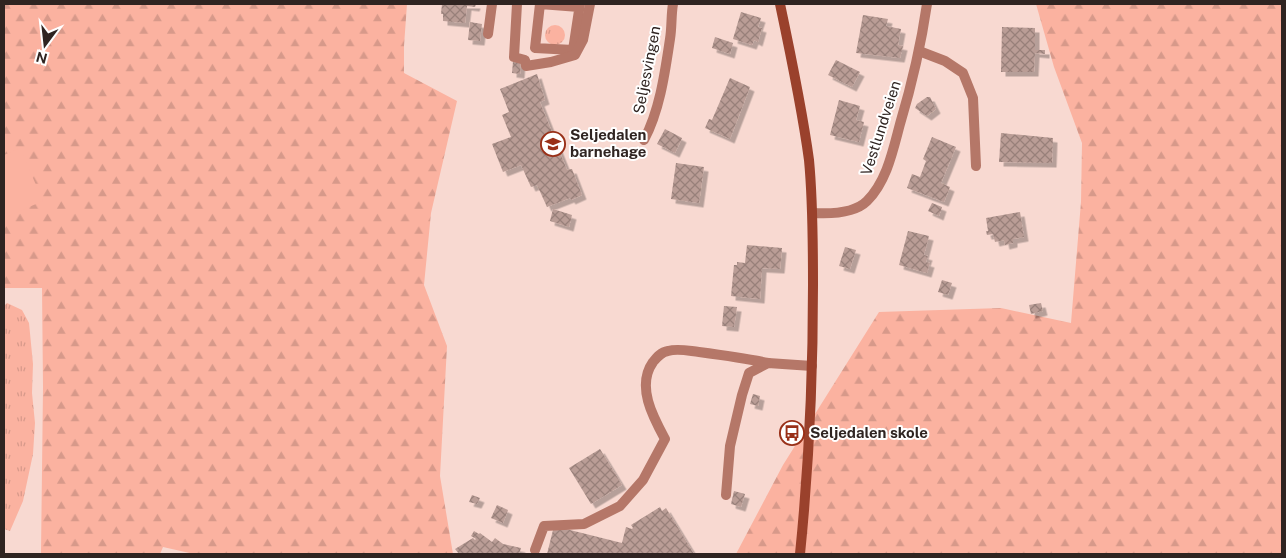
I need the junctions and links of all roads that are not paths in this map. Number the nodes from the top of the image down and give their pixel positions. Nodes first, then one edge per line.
1 (492, 4) edge
2 (518, 4) edge
3 (590, 4) edge
4 (673, 4) edge
5 (780, 4) edge
6 (927, 4) edge
7 (580, 5) edge
8 (488, 34) dead end
9 (919, 51) junction
10 (644, 140) dead end
11 (976, 166) dead end
12 (813, 213) junction
13 (768, 363) junction
14 (812, 366) junction
15 (726, 495) dead end
16 (535, 550) dead end
17 (800, 554) edge

1 - 8 street
2 - 3 street
4 - 10 street, Seljesvingen
5 - 12 main road
6 - 9 street, Vestlundveien
7 - 7 street
9 - 11 street
9 - 12 street, Vestlundveien
12 - 14 main road
13 - 14 street
13 - 15 street
13 - 16 street
14 - 17 main road

